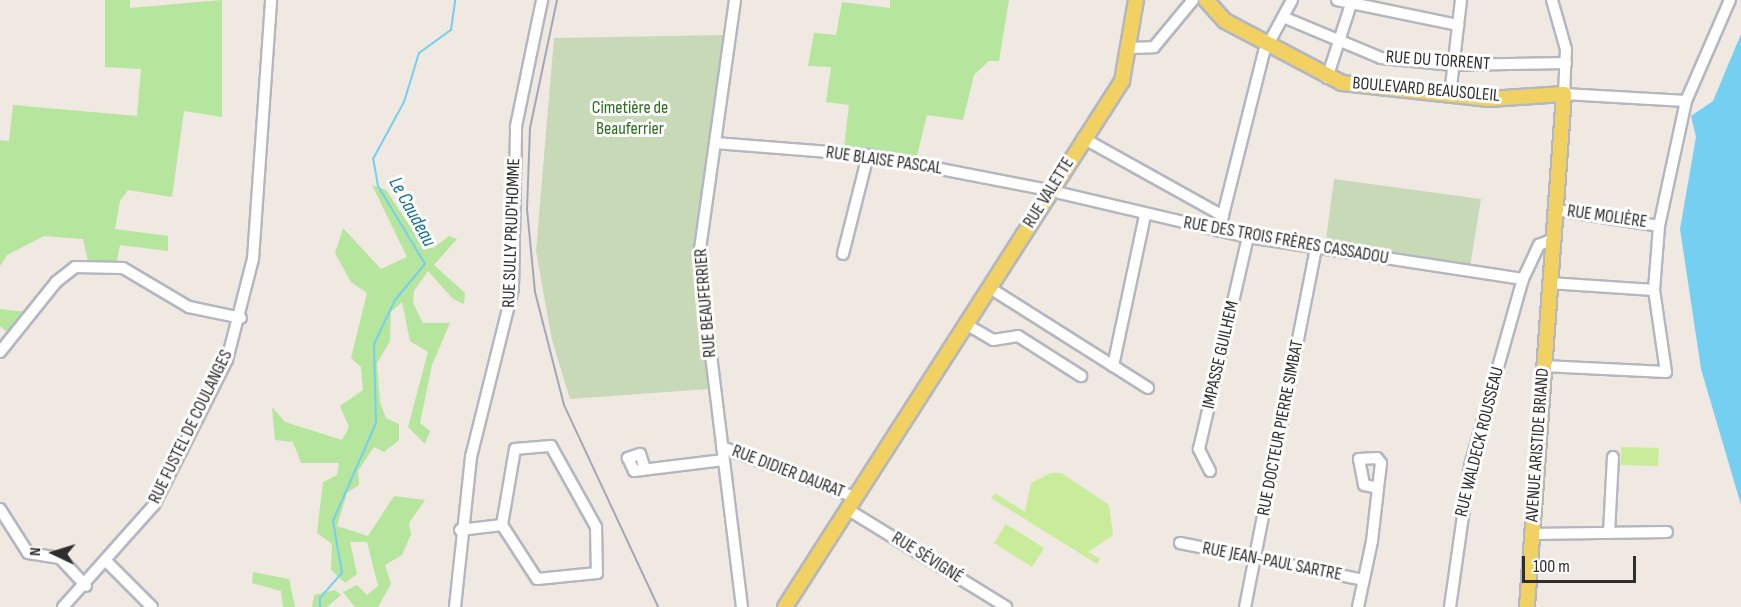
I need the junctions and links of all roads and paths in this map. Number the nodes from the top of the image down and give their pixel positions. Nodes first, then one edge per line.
1 (271, 0) edge
2 (542, 0) edge
3 (735, 0) edge
4 (1136, 0) edge
5 (1193, 0) edge
6 (1206, 0) edge
7 (1292, 0) edge
8 (1337, 0) edge
9 (1461, 0) edge
10 (1552, 0) edge
11 (1730, 0) edge
12 (1351, 4) junction
13 (1283, 17) junction
14 (1458, 25) junction
15 (1339, 40) junction
16 (1268, 44) junction
17 (1130, 48) junction
18 (1566, 63) junction
19 (1453, 65) junction
20 (1327, 78) junction
21 (1564, 94) junction
22 (1450, 95) junction
23 (1686, 101) junction
24 (1083, 138) junction
25 (715, 143) junction
26 (868, 155) junction
27 (1051, 191) junction
28 (1556, 210) junction
29 (1145, 216) junction
30 (1223, 216) junction
31 (1659, 226) junction
32 (1219, 231) junction
33 (1248, 237) junction
34 (1551, 240) junction
35 (1316, 248) junction
36 (843, 254) dead end
37 (1523, 279) junction
38 (1549, 283) junction
39 (990, 288) junction
40 (1654, 290) junction
41 (978, 306) junction
42 (241, 318) junction
43 (969, 326) junction
44 (0, 352) edge
45 (1113, 366) junction
46 (1543, 366) junction
47 (1081, 376) dead end
48 (1148, 388) dead end
49 (921, 397) junction
50 (722, 447) junction
51 (1613, 457) dead end
52 (723, 460) junction
53 (645, 469) dead end
54 (1210, 471) dead end
55 (1378, 488) dead end
56 (851, 503) junction
57 (0, 509) edge
58 (502, 525) junction
59 (460, 530) junction
60 (1667, 532) dead end
61 (1609, 533) junction
62 (1532, 534) junction
63 (1180, 543) dead end
64 (1255, 559) junction
65 (108, 563) junction
66 (1364, 580) junction
67 (86, 586) junction
68 (63, 607) edge
69 (152, 607) edge
70 (455, 607) edge
71 (742, 607) edge
72 (785, 607) edge
73 (1006, 607) edge
74 (1245, 607) edge
75 (1358, 607) edge
76 (1450, 607) edge
77 (1527, 607) edge

1 - 42 street, RUE FUSTEL DE COULANGES
2 - 59 street, RUE SULLY PRUD'HOMME
3 - 25 street, RUE BEAUFERRIER
4 - 17 main road
5 - 17 street
6 - 16 main road, BOULEVARD BEAUSOLEIL
7 - 13 street
8 - 12 street
9 - 14 street
10 - 18 street
11 - 23 street
12 - 14 street
12 - 15 street
13 - 15 street, RUE DU TORRENT
13 - 16 street
14 - 19 street
15 - 19 street, RUE DU TORRENT
15 - 20 street
16 - 20 main road, BOULEVARD BEAUSOLEIL
16 - 30 street
17 - 24 main road, RUE VALETTE
18 - 19 street, RUE DU TORRENT
18 - 21 street
19 - 22 street
20 - 22 main road, BOULEVARD BEAUSOLEIL
21 - 22 main road, BOULEVARD BEAUSOLEIL
21 - 23 street
21 - 28 main road, AVENUE ARISTIDE BRIAND
23 - 31 street
24 - 27 main road, RUE VALETTE
24 - 30 street
25 - 26 street, RUE BLAISE PASCAL
25 - 50 street, RUE BEAUFERRIER
26 - 27 street, RUE BLAISE PASCAL
26 - 36 street
27 - 29 street, RUE DES TROIS FRÈRES CASSADOU
27 - 39 main road, RUE VALETTE
28 - 31 street, RUE MOLIÈRE
28 - 34 main road, AVENUE ARISTIDE BRIAND
29 - 32 street, RUE DES TROIS FRÈRES CASSADOU
29 - 45 street
30 - 32 street
31 - 40 street
32 - 33 street, RUE DES TROIS FRÈRES CASSADOU
33 - 35 street, RUE DES TROIS FRÈRES CASSADOU
33 - 54 street, IMPASSE GUILHEM
34 - 37 street, RUE WALDECK ROUSSEAU
34 - 38 main road, AVENUE ARISTIDE BRIAND
35 - 37 street, RUE DES TROIS FRÈRES CASSADOU
35 - 64 street, RUE DOCTEUR PIERRE SIMBAT
37 - 76 street, RUE WALDECK ROUSSEAU
38 - 40 street
38 - 46 main road, AVENUE ARISTIDE BRIAND
39 - 41 main road, RUE VALETTE
39 - 45 street
40 - 46 street
41 - 43 main road, RUE VALETTE
41 - 49 main road, RUE VALETTE
42 - 44 street
42 - 65 street, RUE FUSTEL DE COULANGES
43 - 47 street
43 - 49 main road, RUE VALETTE
45 - 48 street
46 - 62 main road, AVENUE ARISTIDE BRIAND
49 - 56 main road, RUE VALETTE
50 - 52 street, RUE BEAUFERRIER
50 - 56 street, RUE DIDIER DAURAT
51 - 61 street
52 - 53 street
52 - 71 street, RUE BEAUFERRIER
55 - 66 street
56 - 72 main road, RUE VALETTE
56 - 73 street, RUE SÉVIGNÉ
57 - 67 street
58 - 58 street
58 - 59 street
59 - 70 street, RUE SULLY PRUD'HOMME
60 - 61 street
61 - 62 street
62 - 77 main road, AVENUE ARISTIDE BRIAND
63 - 64 street, RUE JEAN-PAUL SARTRE
64 - 66 street, RUE JEAN-PAUL SARTRE
64 - 74 street, RUE DOCTEUR PIERRE SIMBAT
65 - 67 street, RUE FUSTEL DE COULANGES
65 - 69 street
66 - 75 street
67 - 68 street, RUE FUSTEL DE COULANGES

